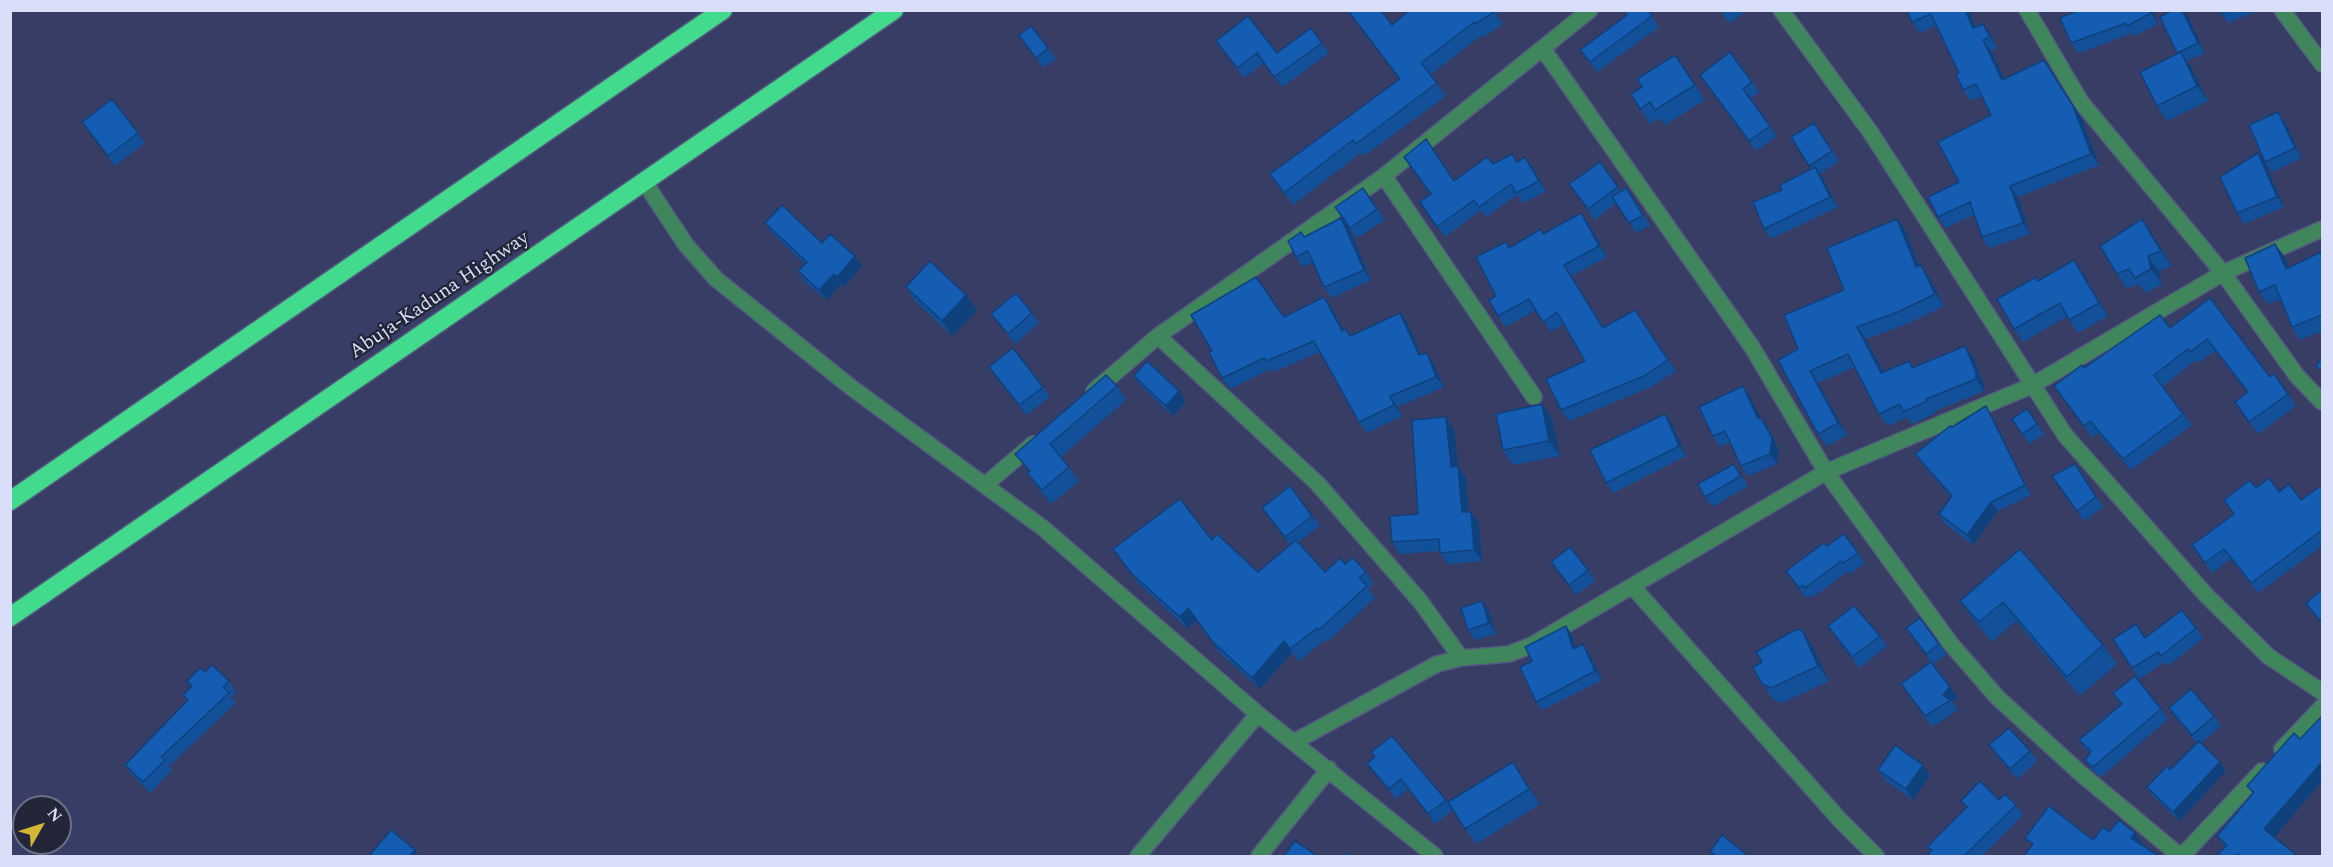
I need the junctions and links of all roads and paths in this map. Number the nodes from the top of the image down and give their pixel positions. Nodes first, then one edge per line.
1 (723, 10) edge
2 (894, 10) edge
3 (1590, 10) edge
4 (1781, 10) edge
5 (2027, 10) edge
6 (2282, 10) edge
7 (1543, 50) junction
8 (2322, 64) edge
9 (1384, 176) junction
10 (645, 183) junction
11 (2322, 229) edge
12 (2223, 273) junction
13 (1158, 336) junction
14 (2031, 386) junction
15 (1534, 397) dead end
16 (1085, 399) edge
17 (2322, 402) edge
18 (1049, 430) edge
19 (1826, 472) junction
20 (985, 485) junction
21 (10, 501) edge
22 (1632, 586) junction
23 (10, 617) edge
24 (1461, 658) junction
25 (2321, 689) edge
26 (2322, 707) edge
27 (1258, 714) junction
28 (1294, 742) junction
29 (1329, 769) junction
30 (1138, 856) edge
31 (1259, 856) edge
32 (1436, 856) edge
33 (1876, 856) edge
34 (2181, 856) edge

1 - 21 highway
2 - 10 highway, Abuja-Kaduna Highway
3 - 7 street
4 - 14 street
5 - 12 street
6 - 8 street
7 - 9 street
7 - 19 street
9 - 13 street
9 - 15 street
10 - 20 street
10 - 23 highway, Abuja-Kaduna Highway
11 - 12 street
12 - 14 street
12 - 17 street
13 - 16 street
13 - 24 street
14 - 19 street
14 - 25 street
18 - 20 street
19 - 22 street
19 - 34 street
20 - 27 street
22 - 24 street
22 - 33 street
24 - 28 street
26 - 34 street
27 - 28 street
27 - 30 street
28 - 29 street
29 - 31 street
29 - 32 street

